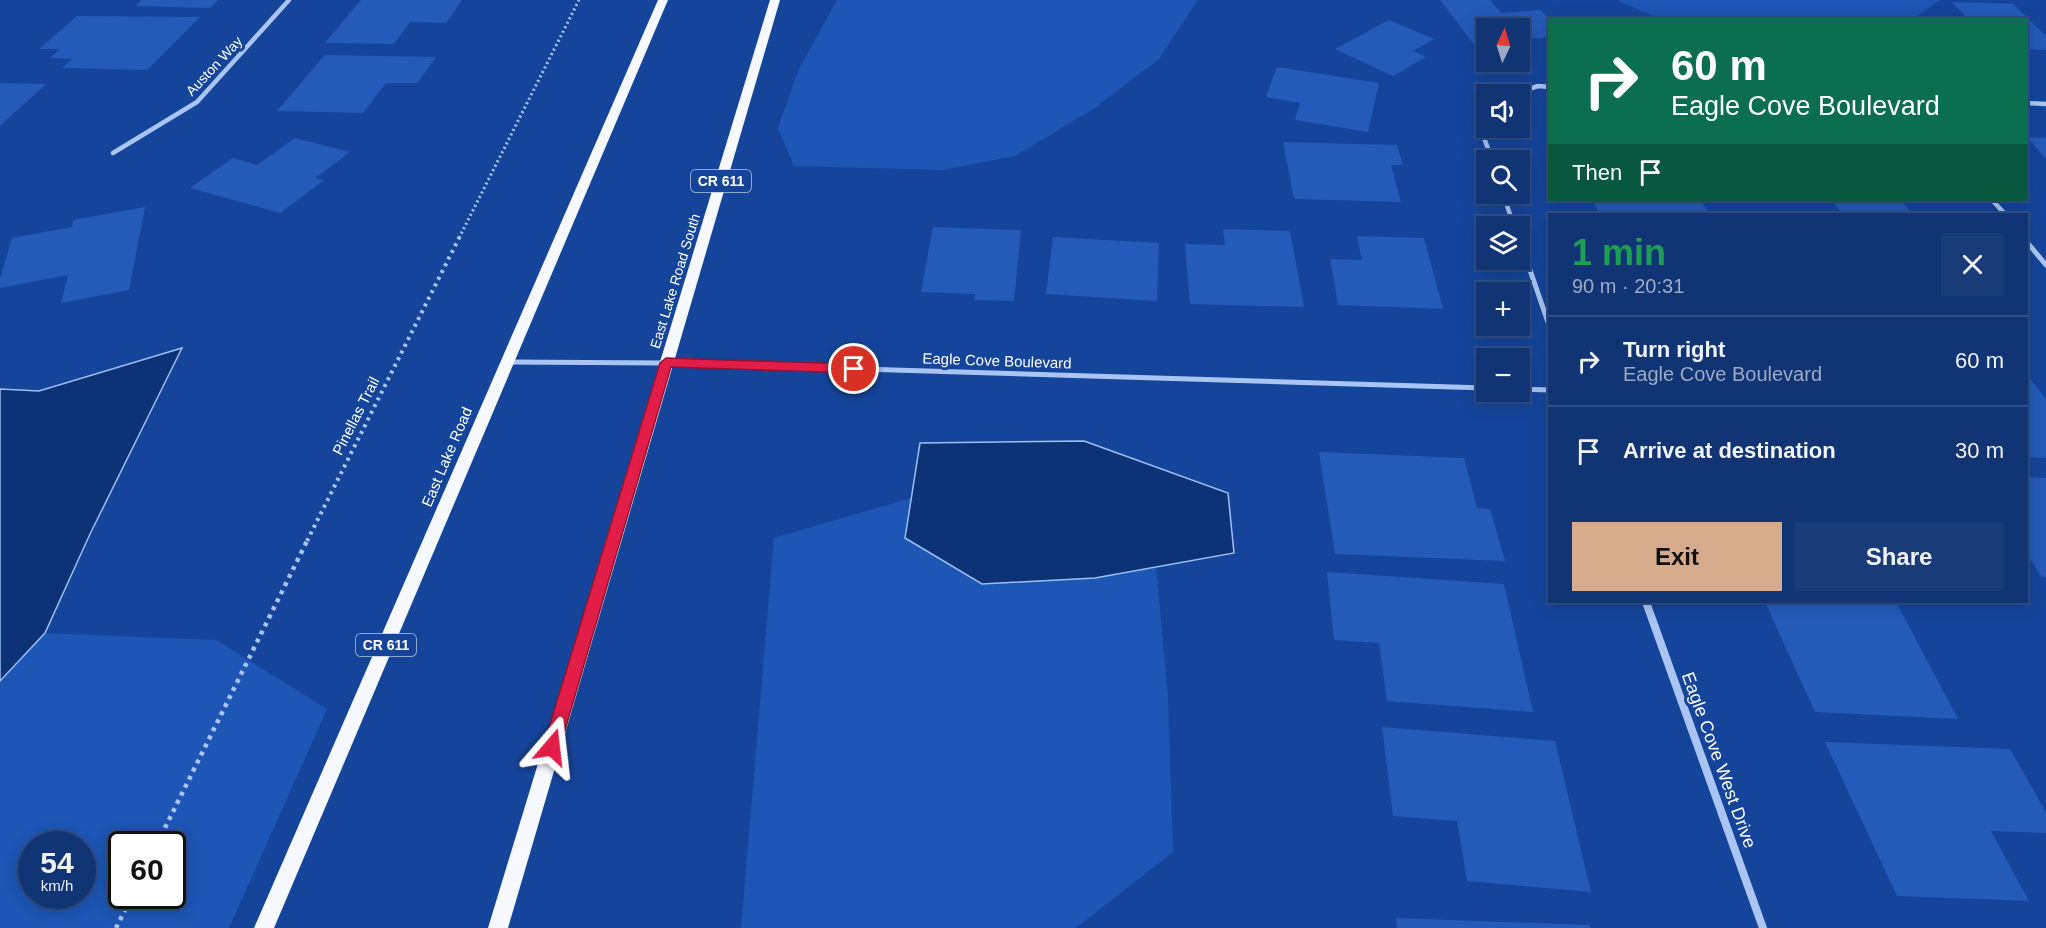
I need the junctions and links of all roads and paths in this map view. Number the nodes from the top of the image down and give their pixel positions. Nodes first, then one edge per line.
1 (289, 0) edge
2 (579, 0) edge
3 (663, 0) edge
4 (775, 0) edge
5 (1548, 87) edge
6 (1530, 89) edge
7 (2028, 104) edge
8 (2046, 104) edge
9 (112, 153) dead end
10 (1993, 201) edge
11 (2004, 213) edge
12 (2028, 243) edge
13 (2046, 265) edge
14 (1530, 270) edge
15 (1548, 322) edge
16 (507, 362) junction
17 (666, 363) junction
18 (1476, 388) edge
19 (1530, 389) edge
20 (1548, 390) edge
21 (1646, 603) edge
22 (163, 831) edge
23 (126, 909) edge
24 (116, 928) edge
25 (264, 928) edge
26 (498, 928) edge
27 (1763, 928) edge

1 - 9 street, Auston Way
2 - 22 path, Pinellas Trail
3 - 16 main road, East Lake Road / CR 611
4 - 17 main road, East Lake Road South / CR 611
5 - 6 street
7 - 8 street
10 - 11 street
12 - 13 street
14 - 15 street
16 - 17 street, Eagle Cove Boulevard
16 - 25 main road, East Lake Road / CR 611
17 - 18 street, Eagle Cove Boulevard
17 - 26 main road, CR 611
19 - 20 street
21 - 27 street, Eagle Cove West Drive
23 - 24 path

